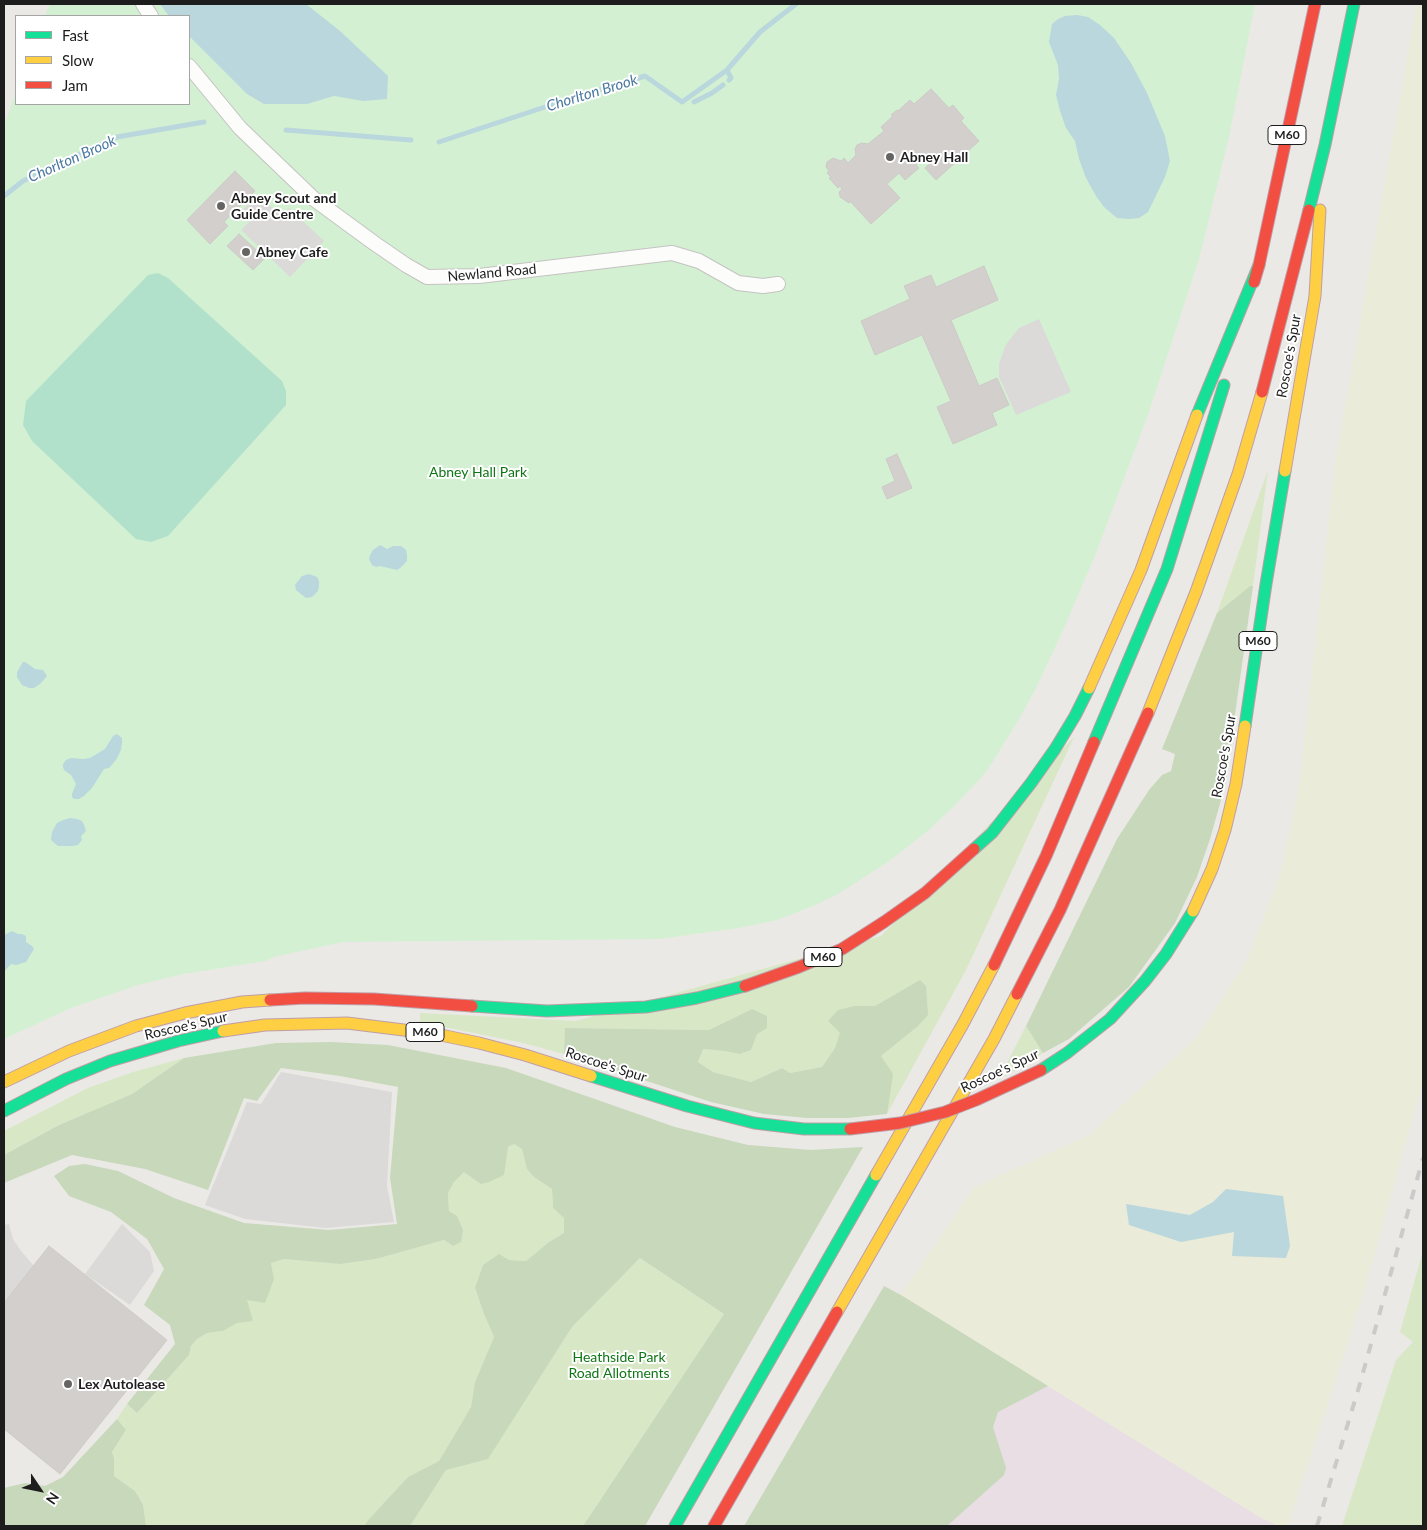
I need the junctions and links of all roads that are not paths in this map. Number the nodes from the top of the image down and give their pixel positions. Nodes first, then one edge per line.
1 (143, 4) edge
2 (1315, 4) edge
3 (1354, 4) edge
4 (150, 15) edge
5 (190, 67) edge
6 (1324, 145) junction
7 (1259, 265) junction
8 (778, 284) dead end
9 (4, 1082) edge
10 (4, 1111) edge
11 (675, 1526) edge
12 (714, 1526) edge

1 - 4 street
2 - 7 highway, M60
3 - 6 highway, M60
5 - 8 street, Newland Road
6 - 10 highway, Roscoe's Spur / M60, bridge
6 - 12 highway, M60
7 - 9 highway, Roscoe's Spur / M60
7 - 11 highway, M60

